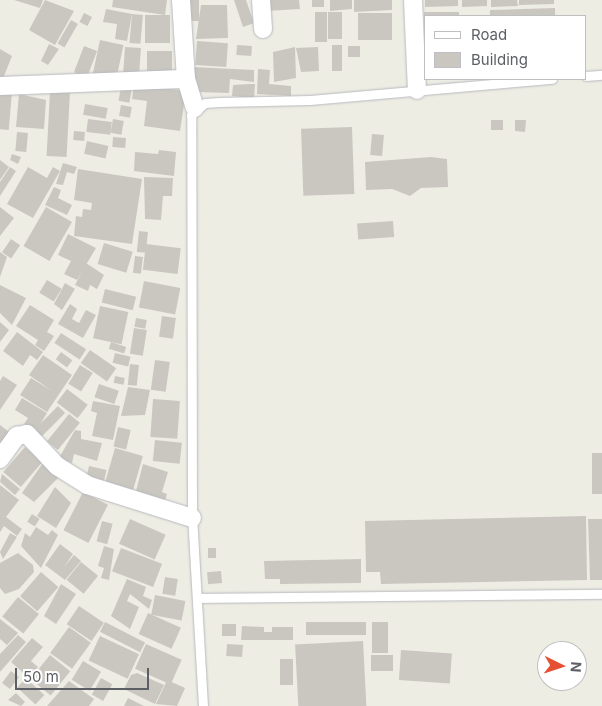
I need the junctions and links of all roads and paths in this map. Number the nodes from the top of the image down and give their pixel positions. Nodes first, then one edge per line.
1 (181, 0) edge
2 (262, 0) edge
3 (413, 0) edge
4 (263, 29) dead end
5 (602, 74) edge
6 (587, 76) edge
7 (186, 80) junction
8 (540, 80) edge
9 (0, 86) edge
10 (416, 90) junction
11 (195, 108) junction
12 (0, 459) edge
13 (192, 518) junction
14 (602, 594) edge
15 (197, 598) junction
16 (202, 706) edge

1 - 7 street
2 - 4 street
3 - 10 street
5 - 6 lane
7 - 9 street
7 - 11 street
8 - 10 lane
10 - 11 lane
11 - 13 lane
12 - 13 street
13 - 15 lane
14 - 15 lane
15 - 16 lane

